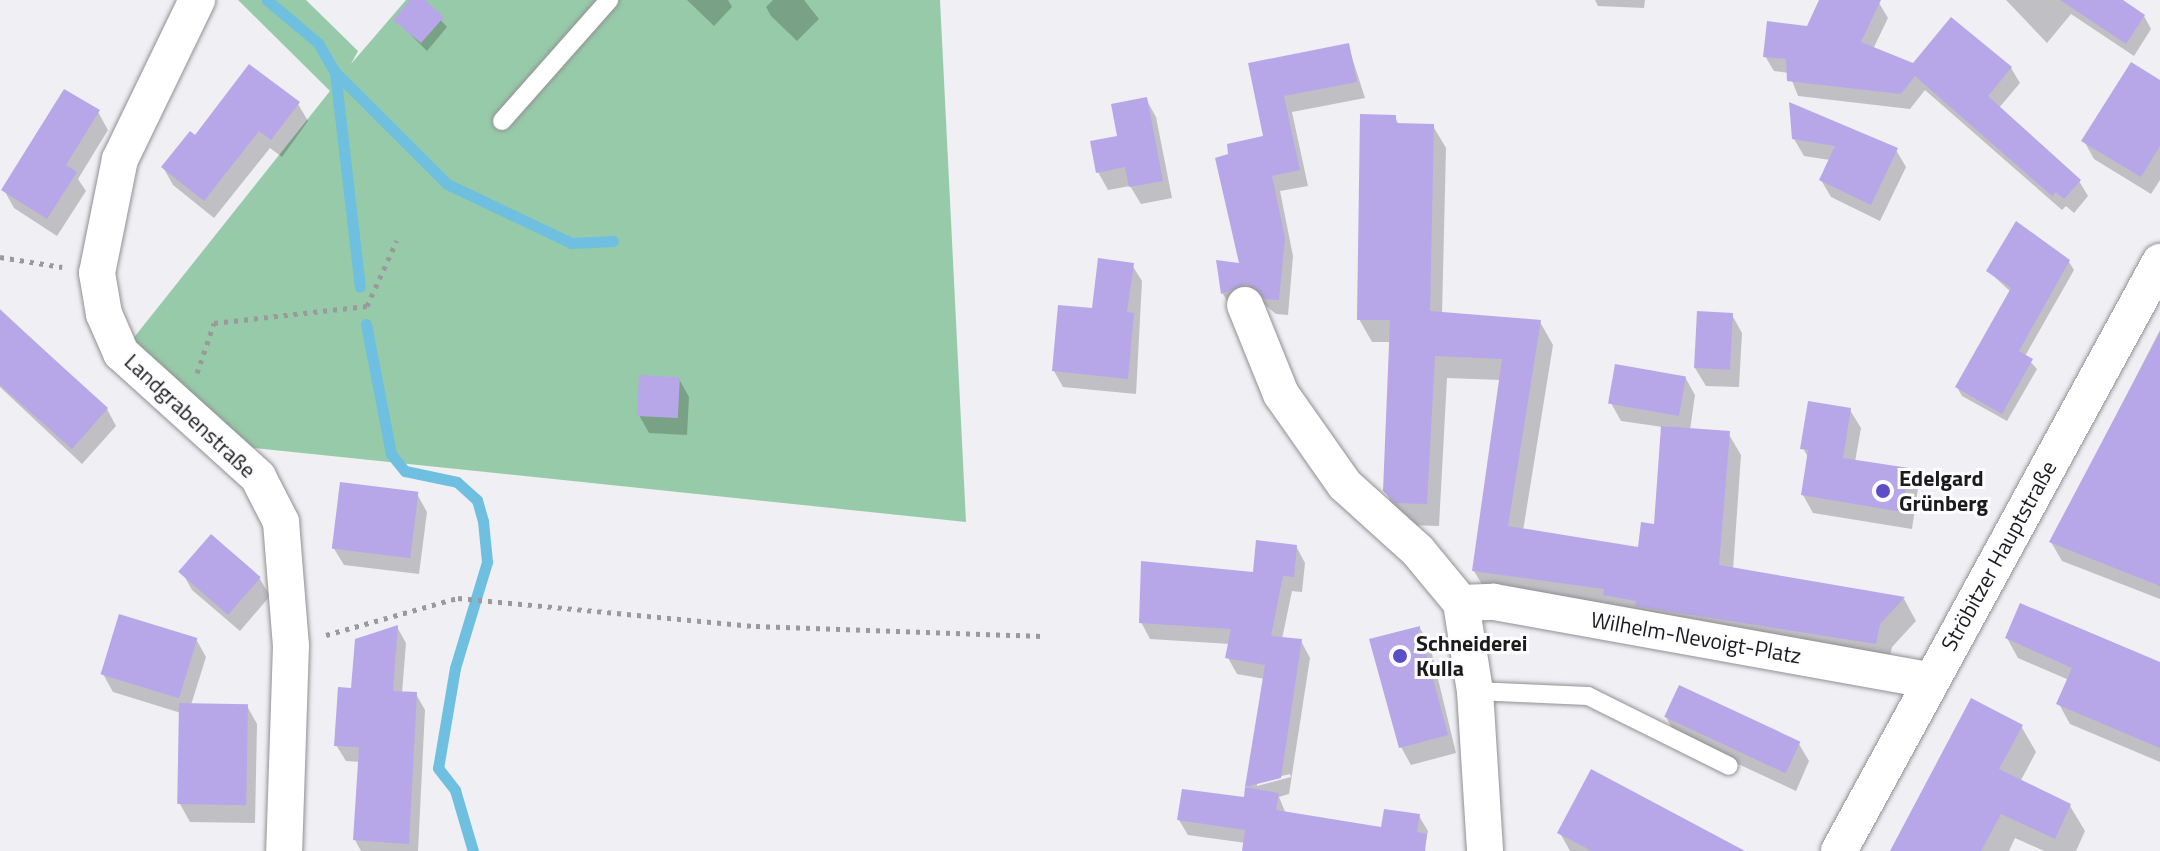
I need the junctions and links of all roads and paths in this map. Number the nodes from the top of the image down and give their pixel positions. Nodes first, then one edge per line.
1 (197, 0) edge
2 (609, 0) edge
3 (502, 121) dead end
4 (397, 240) dead end
5 (0, 257) edge
6 (2160, 262) edge
7 (97, 273) junction
8 (1245, 305) dead end
9 (185, 408) junction
10 (1461, 603) junction
11 (1042, 636) dead end
12 (291, 645) junction
13 (1931, 681) junction
14 (1475, 691) junction
15 (1729, 766) dead end
16 (284, 851) edge
17 (1485, 851) edge
18 (1839, 851) edge

1 - 7 street, Landgrabenstraße
2 - 3 lane
4 - 9 path
5 - 7 path
6 - 13 street, Ströbitzer Hauptstraße
7 - 9 street, Landgrabenstraße
8 - 10 street
9 - 12 street, Landgrabenstraße
10 - 13 street, Wilhelm-Nevoigt-Platz
10 - 14 street
11 - 12 path
12 - 16 street, Landgrabenstraße
13 - 18 street, Ströbitzer Hauptstraße
14 - 15 lane
14 - 17 street

